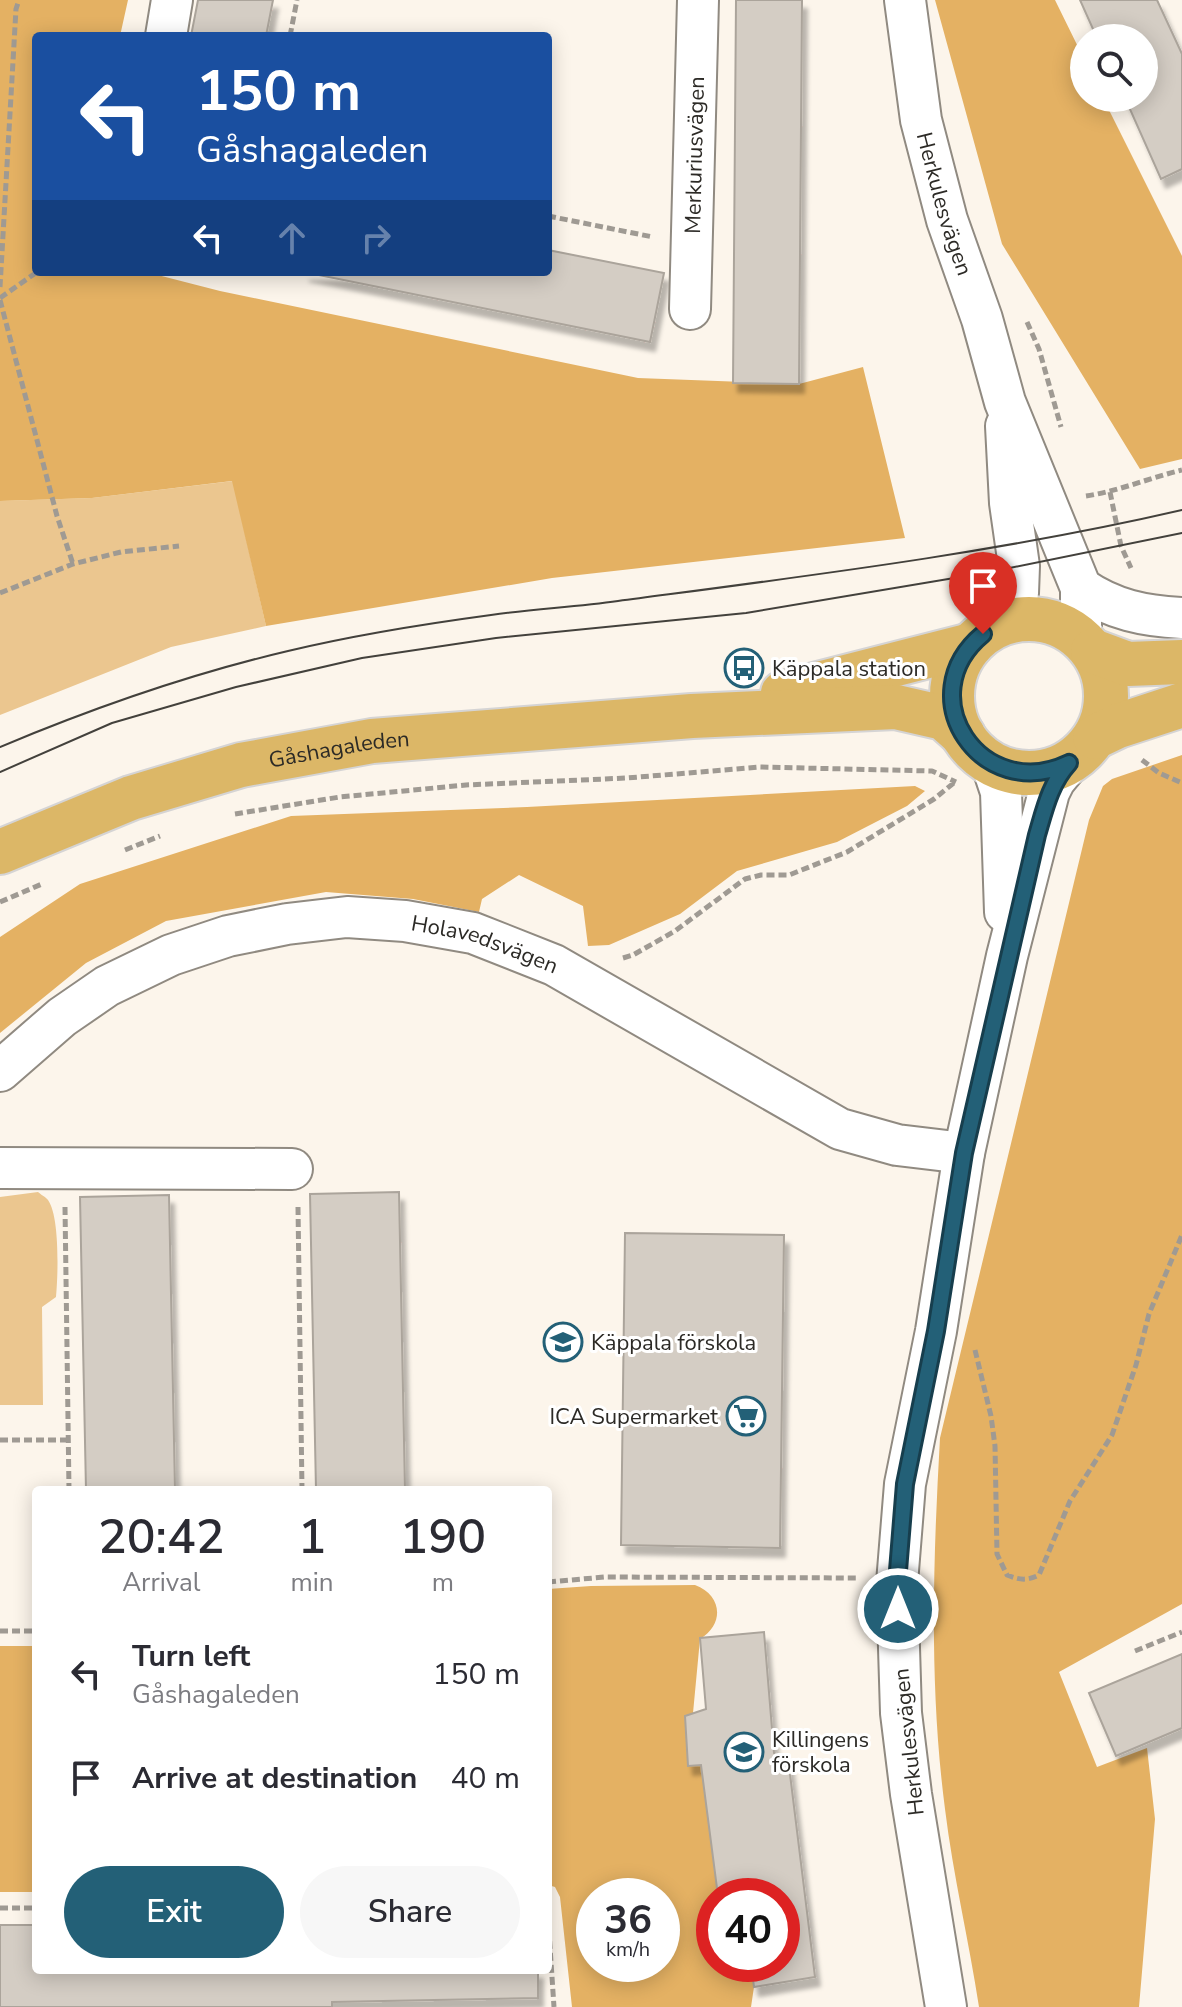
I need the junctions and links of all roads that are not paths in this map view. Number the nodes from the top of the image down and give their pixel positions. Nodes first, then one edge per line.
1 (172, 0) edge
2 (698, 0) edge
3 (905, 0) edge
4 (167, 32) edge
5 (690, 309) dead end
6 (1005, 402) junction
7 (1081, 588) junction
8 (1182, 618) edge
9 (978, 639) junction
10 (1087, 645) junction
11 (1182, 662) edge
12 (1182, 705) edge
13 (692, 716) junction
14 (1082, 750) junction
15 (968, 766) junction
16 (0, 852) edge
17 (1007, 956) junction
18 (0, 1071) edge
19 (964, 1153) junction
20 (0, 1168) edge
21 (292, 1169) road end
22 (946, 2007) edge

1 - 4 street
2 - 5 street, Merkuriusvägen
3 - 6 street, Herkulesvägen
6 - 7 street, Herkulesvägen
6 - 9 street, Herkulesvägen
7 - 8 street
7 - 10 street, Herkulesvägen
9 - 10 main road, Gåshagaleden
9 - 13 main road, Gåshagaleden
9 - 15 main road
10 - 11 main road, Gåshagaleden
10 - 14 main road
12 - 14 main road, Gåshagaleden
13 - 15 main road, Gåshagaleden
13 - 16 main road, Gåshagaleden
14 - 15 main road, Gåshagaleden
14 - 17 street, Herkulesvägen
15 - 17 street, Herkulesvägen
17 - 19 street, Herkulesvägen
18 - 19 street, Holavedsvägen
19 - 22 street, Herkulesvägen
20 - 21 street

